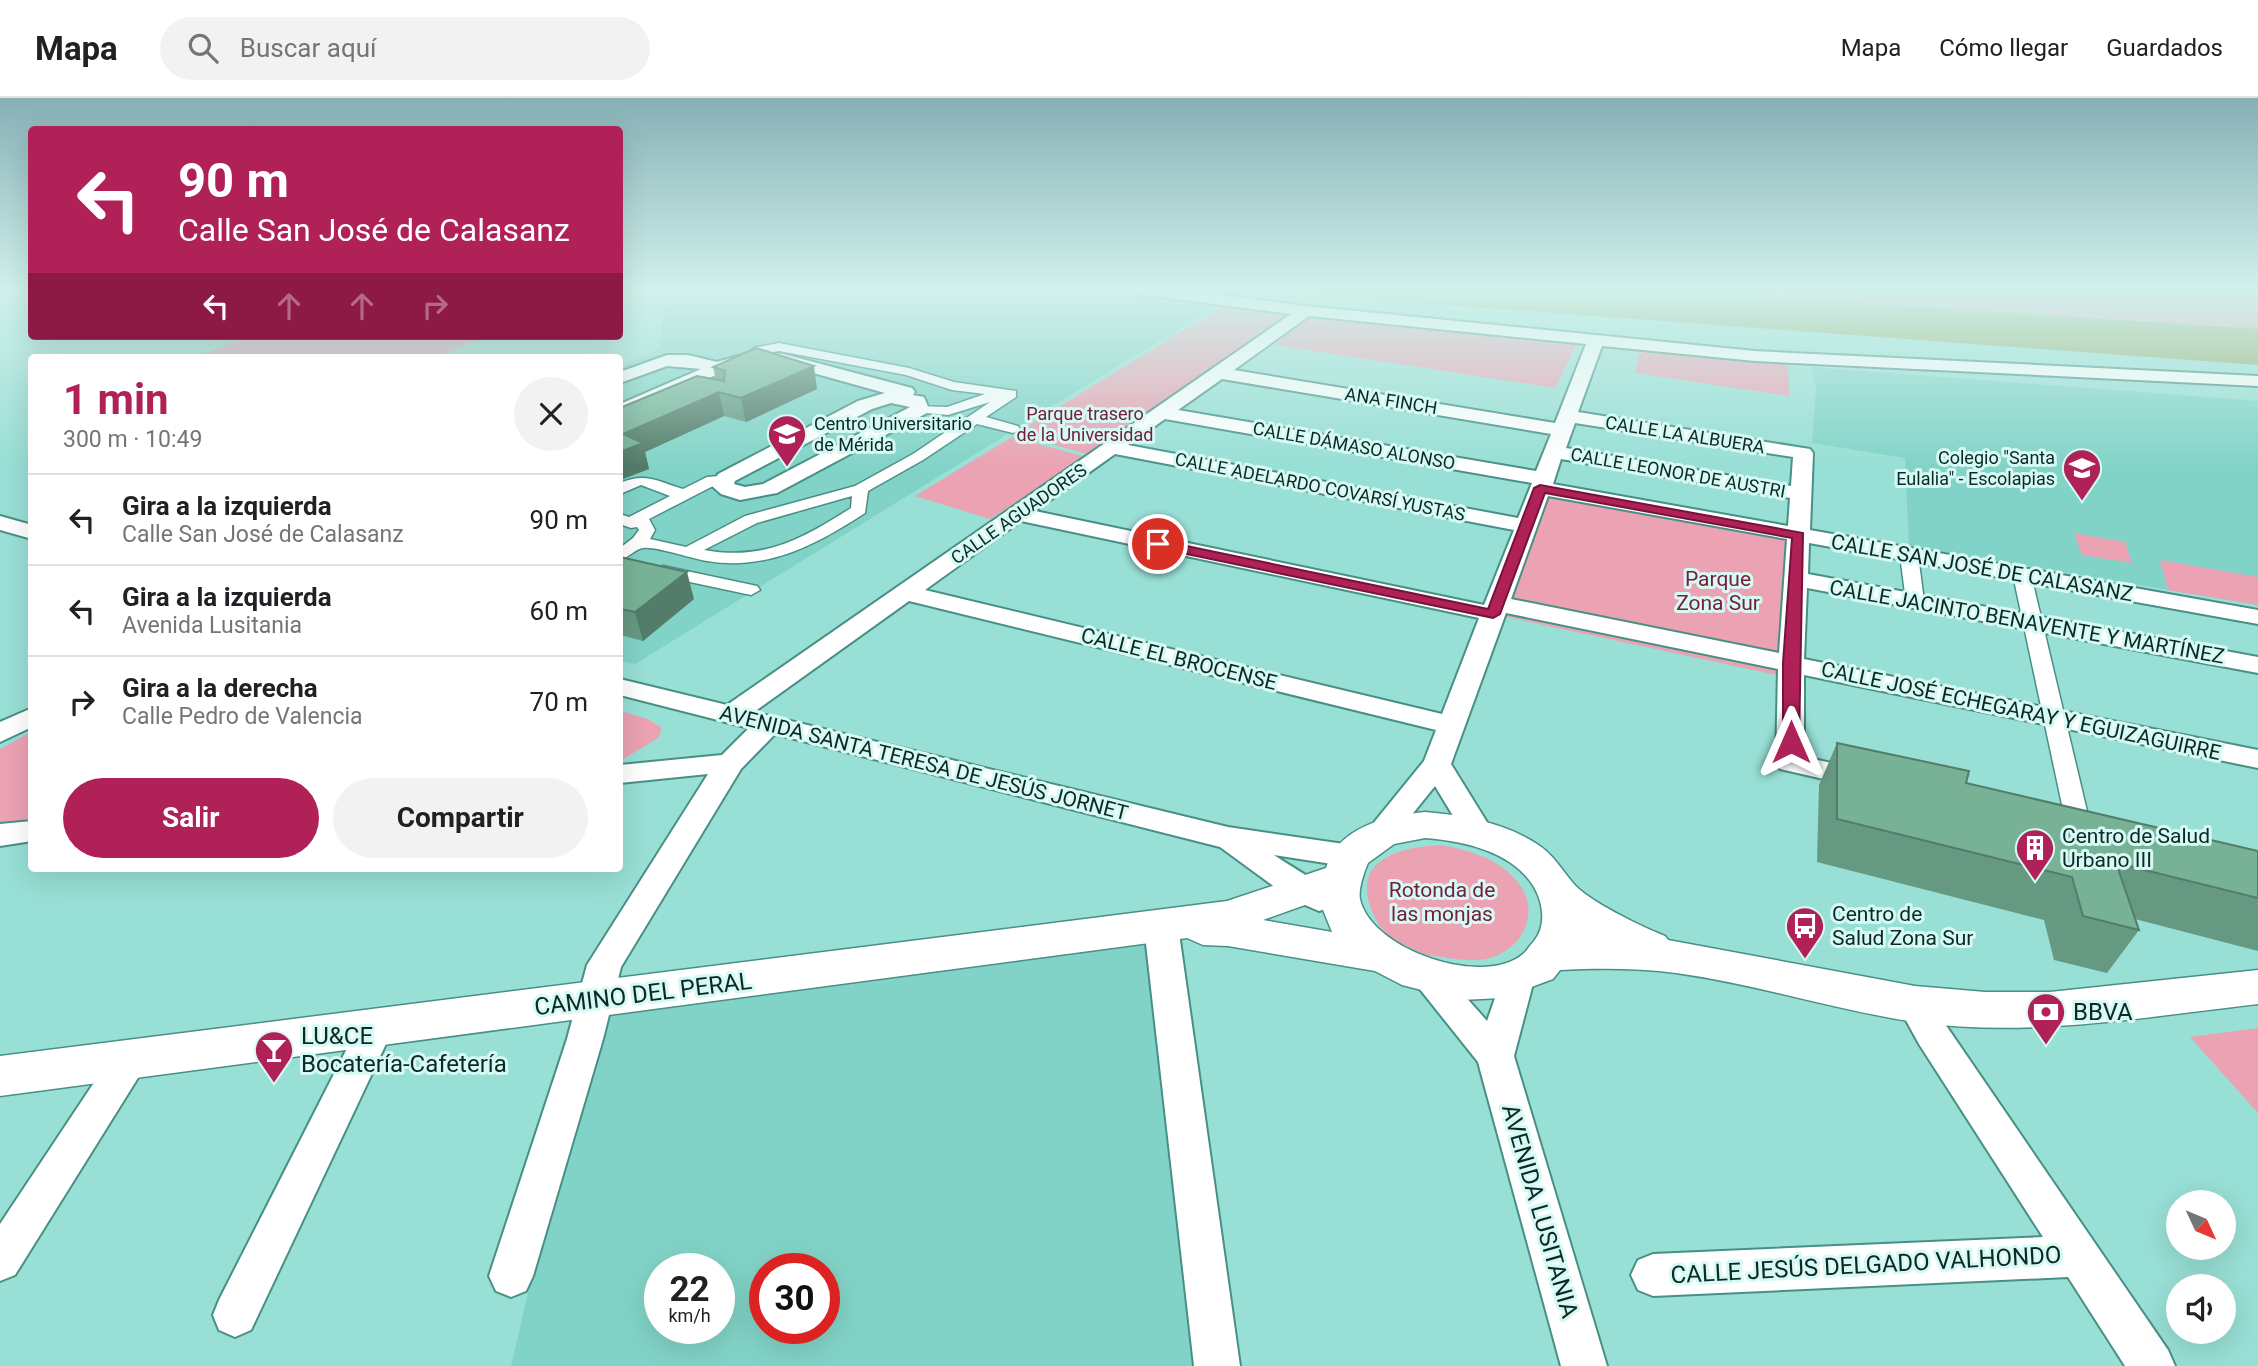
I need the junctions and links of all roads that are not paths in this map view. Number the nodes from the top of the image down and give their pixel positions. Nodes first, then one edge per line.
1 (777, 348) edge
2 (790, 348) edge
3 (1254, 348) edge
4 (1593, 348) edge
5 (1677, 348) edge
6 (769, 356) junction
7 (709, 365) junction
8 (1220, 373) junction
9 (623, 378) edge
10 (852, 380) junction
11 (2258, 381) edge
12 (1004, 393) junction
13 (871, 402) junction
14 (920, 407) junction
15 (623, 409) edge
16 (1164, 412) junction
17 (976, 419) junction
18 (623, 422) edge
19 (1565, 423) junction
20 (1013, 429) dead end
21 (1113, 448) junction
22 (1554, 452) junction
23 (725, 478) junction
24 (1542, 484) junction
25 (778, 485) junction
26 (623, 488) edge
27 (860, 489) junction
28 (1802, 494) junction
29 (684, 495) junction
30 (810, 501) junction
31 (1018, 514) junction
32 (640, 517) junction
33 (623, 520) edge
34 (0, 523) edge
35 (1526, 526) junction
36 (28, 531) edge
37 (1798, 536) junction
38 (639, 542) junction
39 (691, 551) junction
40 (1909, 555) junction
41 (629, 563) edge
42 (2022, 575) junction
43 (1795, 579) junction
44 (751, 590) dead end
45 (907, 593) junction
46 (1915, 601) junction
47 (1495, 609) junction
48 (2258, 617) edge
49 (2032, 623) junction
50 (1791, 663) junction
51 (2258, 665) edge
52 (623, 688) edge
53 (731, 715) junction
54 (2053, 717) junction
55 (28, 718) edge
56 (768, 725) junction
57 (1451, 725) junction
58 (0, 733) edge
59 (2258, 759) edge
60 (730, 763) junction
61 (1437, 764) junction
62 (623, 774) edge
63 (1897, 787) edge
64 (2078, 828) edge
65 (28, 832) edge
66 (1478, 832) junction
67 (0, 835) edge
68 (1228, 838) junction
69 (1352, 869) junction
70 (1302, 891) junction
71 (1559, 895) junction
72 (1161, 926) junction
73 (1382, 956) junction
74 (1676, 957) junction
75 (1535, 965) junction
76 (1428, 978) junction
77 (2258, 987) edge
78 (596, 1000) junction
79 (1915, 1004) junction
80 (375, 1029) junction
81 (1495, 1056) junction
82 (128, 1062) junction
83 (0, 1076) edge
84 (2078, 1256) junction
85 (0, 1261) edge
86 (1653, 1275) dead end
87 (511, 1276) dead end
88 (235, 1315) dead end
89 (1217, 1366) edge
90 (1584, 1366) edge
91 (2152, 1366) edge

1 - 6 street
2 - 12 street
3 - 8 street, CALLE AGUADORES
4 - 19 street
5 - 11 street
6 - 7 street
6 - 10 street
6 - 18 street
7 - 9 street
7 - 15 street
8 - 16 street, CALLE AGUADORES
8 - 19 street, ANA FINCH
10 - 13 street
10 - 14 street
12 - 14 street
12 - 17 street
13 - 14 street
13 - 23 street
14 - 25 street
16 - 21 street, CALLE AGUADORES
16 - 24 street, CALLE DÁMASO ALONSO
17 - 20 street
17 - 27 street
19 - 22 street
19 - 28 street, CALLE LA ALBUERA
21 - 31 street, CALLE AGUADORES
21 - 35 street, CALLE ADELARDO COVARSÍ YUSTAS
22 - 24 street
22 - 28 street, CALLE LEONOR DE AUSTRI
23 - 25 street
23 - 29 street
24 - 35 street
24 - 37 street, CALLE SAN JOSÉ DE CALASANZ
25 - 30 street
26 - 29 street
27 - 30 street
27 - 39 street
28 - 37 street
29 - 32 street
30 - 39 street
31 - 45 street, CALLE AGUADORES
31 - 47 street, CALLE JOSÉ ECHEGARAY Y EGUIZAGUIRRE
32 - 33 street
32 - 38 street
34 - 36 street
35 - 47 street
37 - 40 street, CALLE SAN JOSÉ DE CALASANZ
37 - 43 street
38 - 39 street
38 - 41 street
40 - 42 street, CALLE SAN JOSÉ DE CALASANZ
40 - 46 street
41 - 44 street
42 - 48 street, CALLE SAN JOSÉ DE CALASANZ
42 - 49 street
43 - 46 street, CALLE JACINTO BENAVENTE Y MARTÍNEZ
43 - 50 street
45 - 53 street, CALLE AGUADORES
45 - 57 street, CALLE EL BROCENSE
46 - 49 street, CALLE JACINTO BENAVENTE Y MARTÍNEZ
47 - 50 street, CALLE JOSÉ ECHEGARAY Y EGUIZAGUIRRE
47 - 57 street
49 - 51 street, CALLE JACINTO BENAVENTE Y MARTÍNEZ
49 - 54 street
50 - 54 street, CALLE JOSÉ ECHEGARAY Y EGUIZAGUIRRE
50 - 63 street
52 - 53 street, AVENIDA SANTA TERESA DE JESÚS JORNET
53 - 56 street, AVENIDA SANTA TERESA DE JESÚS JORNET
54 - 59 street, CALLE JOSÉ ECHEGARAY Y EGUIZAGUIRRE
54 - 64 street
55 - 58 street
56 - 60 street
56 - 68 street, AVENIDA SANTA TERESA DE JESÚS JORNET
57 - 61 street
60 - 62 street
60 - 78 street
61 - 66 street
61 - 69 street
65 - 67 street
66 - 69 street
66 - 71 street
68 - 69 street, AVENIDA SANTA TERESA DE JESÚS JORNET
68 - 70 street, AVENIDA SANTA TERESA DE JESÚS JORNET
69 - 70 street, CAMINO DEL PERAL
69 - 73 street
70 - 72 street, CAMINO DEL PERAL
71 - 74 street
71 - 75 street
72 - 73 street, CAMINO DEL PERAL
72 - 78 street, CAMINO DEL PERAL
72 - 89 street
73 - 76 street
74 - 75 street
74 - 79 street
75 - 76 street
75 - 81 street
76 - 81 street, AVENIDA LUSITANIA
77 - 79 street
78 - 80 street, CAMINO DEL PERAL
78 - 87 street
79 - 84 street
80 - 82 street, CAMINO DEL PERAL
80 - 88 street
81 - 90 street, AVENIDA LUSITANIA
82 - 83 street, CAMINO DEL PERAL
82 - 85 street
84 - 86 street, CALLE JESÚS DELGADO VALHONDO
84 - 91 street

